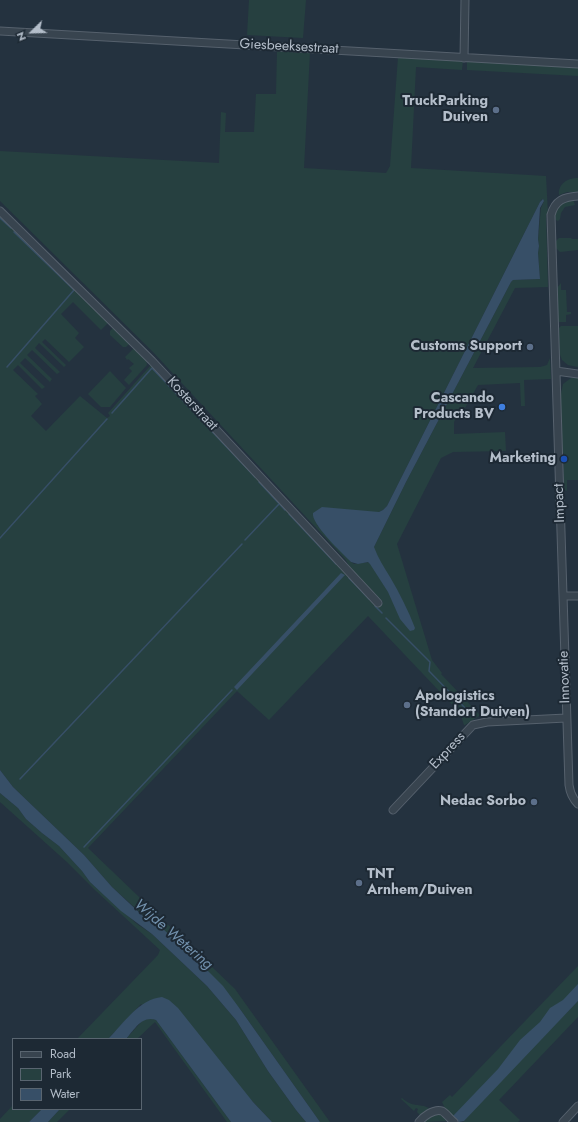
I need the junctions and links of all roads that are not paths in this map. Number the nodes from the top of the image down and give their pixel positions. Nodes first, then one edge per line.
1 (465, 0) edge
2 (0, 31) edge
3 (464, 58) junction
4 (578, 64) edge
5 (578, 196) edge
6 (0, 211) edge
7 (578, 369) edge
8 (556, 371) junction
9 (578, 374) edge
10 (563, 596) junction
11 (578, 596) edge
12 (378, 603) dead end
13 (566, 718) junction
14 (578, 804) edge
15 (393, 810) dead end
16 (578, 1106) edge
17 (419, 1122) edge
18 (454, 1122) edge
19 (563, 1122) edge

1 - 3 street
2 - 3 street, Giesbeeksestraat
3 - 4 street, Giesbeeksestraat
5 - 8 street
6 - 12 street, Kosterstraat
7 - 8 street
8 - 9 street
8 - 10 street, Impact
10 - 11 street
10 - 13 street, Innovatie
13 - 14 street, Innovatie
13 - 15 street, Express
16 - 19 street
17 - 18 street

